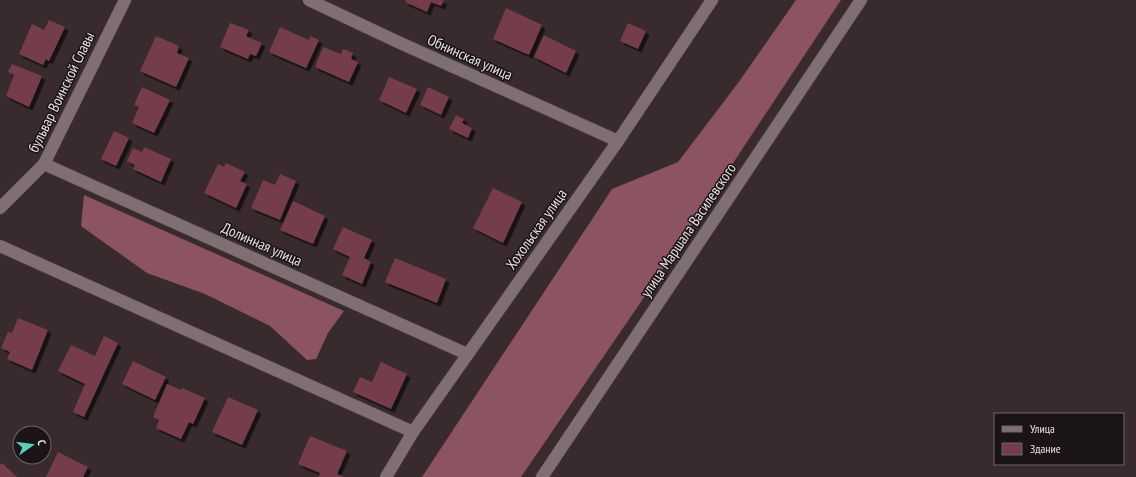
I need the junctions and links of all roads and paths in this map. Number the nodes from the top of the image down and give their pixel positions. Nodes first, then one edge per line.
1 (125, 0) edge
2 (309, 0) edge
3 (712, 0) edge
4 (861, 0) edge
5 (618, 141) junction
6 (44, 164) junction
7 (0, 208) edge
8 (0, 246) edge
9 (467, 354) junction
10 (413, 432) junction
11 (386, 477) edge
12 (542, 477) edge

1 - 6 street, бульвар Воинской Славы
2 - 5 street, Обнинская улица
3 - 5 street, Хохольская улица
4 - 12 street, улица Маршала Василевского
5 - 9 street, Хохольская улица
6 - 7 street, бульвар Воинской Славы
6 - 9 street, Долинная улица
8 - 10 street
9 - 10 street, Хохольская улица
10 - 11 street, Хохольская улица

